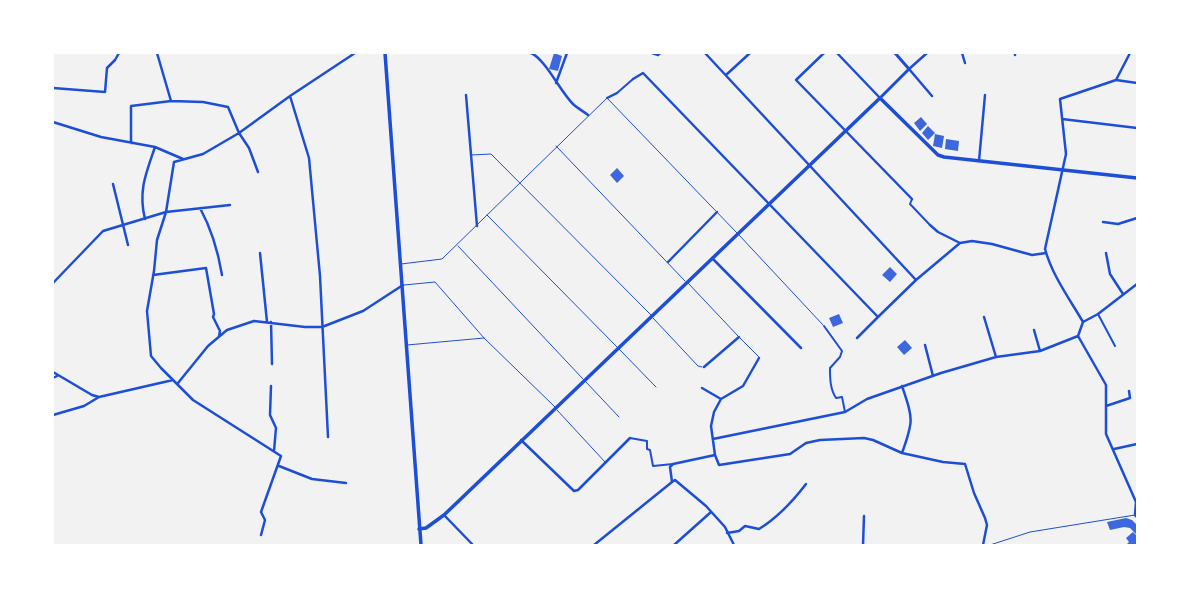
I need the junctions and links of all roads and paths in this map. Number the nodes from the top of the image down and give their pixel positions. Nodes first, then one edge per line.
1 (119, 53) edge
2 (158, 53) edge
3 (355, 53) edge
4 (385, 53) edge
5 (531, 53) edge
6 (567, 53) edge
7 (652, 53) edge
8 (660, 53) edge
9 (705, 53) edge
10 (750, 53) edge
11 (824, 53) edge
12 (837, 53) edge
13 (895, 53) edge
14 (927, 53) edge
15 (962, 53) edge
16 (1130, 53) edge
17 (539, 55) edge
18 (965, 63) dead end
19 (909, 69) junction
20 (726, 75) junction
21 (633, 79) joint
22 (1116, 80) junction
23 (556, 83) junction
24 (1137, 83) edge
25 (53, 88) edge
26 (616, 93) joint
27 (466, 95) dead end
28 (985, 95) dead end
29 (290, 96) junction
30 (932, 96) dead end
31 (607, 98) junction
32 (880, 98) junction
33 (171, 101) junction
34 (587, 117) junction
35 (1062, 119) junction
36 (53, 122) edge
37 (1137, 128) edge
38 (845, 130) junction
39 (239, 133) junction
40 (131, 143) junction
41 (556, 146) junction
42 (155, 148) junction
43 (471, 155) junction
44 (183, 160) junction
45 (979, 161) junction
46 (809, 165) junction
47 (1063, 170) junction
48 (258, 172) dead end
49 (1137, 178) edge
50 (520, 182) junction
51 (113, 184) dead end
52 (912, 199) joint
53 (768, 204) junction
54 (230, 205) dead end
55 (200, 208) junction
56 (166, 212) junction
57 (717, 212) junction
58 (487, 215) junction
59 (1137, 218) edge
60 (145, 219) junction
61 (1103, 222) dead end
62 (930, 225) joint
63 (122, 226) junction
64 (476, 226) junction
65 (738, 233) junction
66 (960, 243) junction
67 (128, 245) dead end
68 (457, 245) junction
69 (260, 252) dead end
70 (1106, 252) dead end
71 (1046, 253) junction
72 (712, 258) junction
73 (668, 262) junction
74 (401, 264) junction
75 (153, 275) junction
76 (222, 275) dead end
77 (916, 280) junction
78 (687, 282) junction
79 (53, 283) edge
80 (1137, 284) edge
81 (402, 285) junction
82 (1123, 294) junction
83 (1098, 314) junction
84 (651, 316) junction
85 (878, 317) junction
86 (984, 317) dead end
87 (267, 322) junction
88 (271, 322) junction
89 (1083, 322) junction
90 (824, 326) joint
91 (322, 327) junction
92 (1034, 330) dead end
93 (219, 336) junction
94 (1078, 336) junction
95 (739, 337) junction
96 (484, 338) junction
97 (857, 338) dead end
98 (407, 345) junction
99 (925, 345) dead end
100 (1115, 346) dead end
101 (618, 348) junction
102 (801, 348) dead end
103 (1040, 351) junction
104 (996, 357) junction
105 (759, 358) joint
106 (272, 364) dead end
107 (704, 367) joint
108 (53, 372) edge
109 (57, 376) junction
110 (933, 376) junction
111 (53, 378) edge
112 (174, 380) junction
113 (584, 380) junction
114 (178, 383) junction
115 (272, 386) dead end
116 (902, 386) junction
117 (656, 388) dead end
118 (702, 388) dead end
119 (1129, 391) dead end
120 (100, 397) junction
121 (721, 399) junction
122 (1106, 406) junction
123 (555, 407) junction
124 (845, 412) junction
125 (53, 415) edge
126 (619, 417) dead end
127 (328, 437) dead end
128 (630, 438) joint
129 (713, 439) junction
130 (521, 440) junction
131 (1137, 444) edge
132 (1114, 449) junction
133 (274, 451) junction
134 (902, 453) junction
135 (715, 455) junction
136 (606, 462) junction
137 (673, 464) junction
138 (279, 466) junction
139 (672, 482) junction
140 (346, 483) dead end
141 (806, 484) dead end
142 (711, 512) junction
143 (444, 514) junction
144 (864, 516) dead end
145 (1136, 516) edge
146 (419, 530) junction
147 (727, 533) junction
148 (261, 535) dead end
149 (421, 545) edge
150 (473, 545) edge
151 (594, 545) edge
152 (674, 545) edge
153 (734, 545) edge
154 (863, 545) edge
155 (983, 545) edge
156 (990, 545) edge

1 - 25 street
2 - 33 street
3 - 29 street
4 - 74 main road
5 - 17 street
6 - 23 street
7 - 8 street
9 - 20 street
10 - 20 street
11 - 38 street
12 - 32 street
13 - 19 street
14 - 19 street
15 - 18 street
16 - 22 street
17 - 23 street
19 - 30 street
19 - 32 street
20 - 46 street
21 - 26 street
21 - 53 street
22 - 24 street
22 - 35 street
23 - 34 street
26 - 31 street
27 - 43 street
28 - 45 street
29 - 39 street
29 - 91 street
31 - 34 lane
31 - 57 lane
32 - 38 main road
32 - 45 main road
33 - 39 street
33 - 40 street
34 - 41 lane
35 - 37 street
35 - 47 street
36 - 40 street
38 - 46 main road
38 - 52 street
39 - 44 street
39 - 48 street
40 - 42 street
41 - 50 lane
41 - 73 lane
42 - 44 street
42 - 60 street
43 - 50 lane
43 - 64 street
44 - 56 street
45 - 47 main road
46 - 53 main road
46 - 77 street
47 - 49 main road
47 - 71 street
50 - 58 lane
50 - 84 lane
51 - 63 street
52 - 62 street
53 - 65 main road
53 - 85 street
54 - 55 street
55 - 56 street
55 - 76 street
56 - 60 street
56 - 75 street
57 - 65 lane
57 - 73 street
58 - 64 lane
58 - 101 lane
59 - 61 street
60 - 63 street
62 - 66 street
63 - 67 street
63 - 79 street
64 - 68 lane
65 - 72 main road
65 - 90 lane
66 - 71 street
66 - 77 street
68 - 74 lane
68 - 113 lane
69 - 87 street
70 - 82 street
71 - 89 street
72 - 78 main road
72 - 102 street
73 - 78 lane
74 - 81 main road
75 - 93 street
75 - 112 street
77 - 85 street
78 - 84 main road
78 - 95 lane
80 - 82 street
81 - 91 street
81 - 96 lane
81 - 98 main road
82 - 83 street
83 - 89 street
83 - 100 street
84 - 101 main road
84 - 107 lane
85 - 97 street
86 - 104 street
87 - 88 street
87 - 93 street
88 - 91 street
88 - 106 street
89 - 94 street
90 - 124 street
91 - 127 street
92 - 103 street
93 - 114 street
94 - 103 street
94 - 122 street
95 - 105 lane
95 - 107 street
96 - 98 lane
96 - 123 lane
98 - 146 main road
99 - 110 street
101 - 113 main road
101 - 117 lane
103 - 104 street
104 - 110 street
105 - 121 street
108 - 109 street
109 - 111 street
109 - 120 street
110 - 116 street
112 - 114 street
112 - 120 street
113 - 123 main road
113 - 126 lane
114 - 133 street
115 - 133 street
116 - 124 street
116 - 134 street
118 - 121 street
119 - 122 street
120 - 125 street
121 - 129 street
122 - 132 street
123 - 130 main road
123 - 136 lane
124 - 129 street
128 - 136 street
128 - 137 street
129 - 135 street
130 - 136 street
130 - 143 main road
131 - 132 street
132 - 145 street
133 - 138 street
134 - 135 street
134 - 155 street
135 - 137 street
137 - 139 street
138 - 140 street
138 - 148 street
139 - 142 street
139 - 151 street
141 - 147 street
142 - 147 street
142 - 152 street
143 - 146 main road
143 - 150 street
144 - 154 street
145 - 156 lane
146 - 149 main road
147 - 153 street

